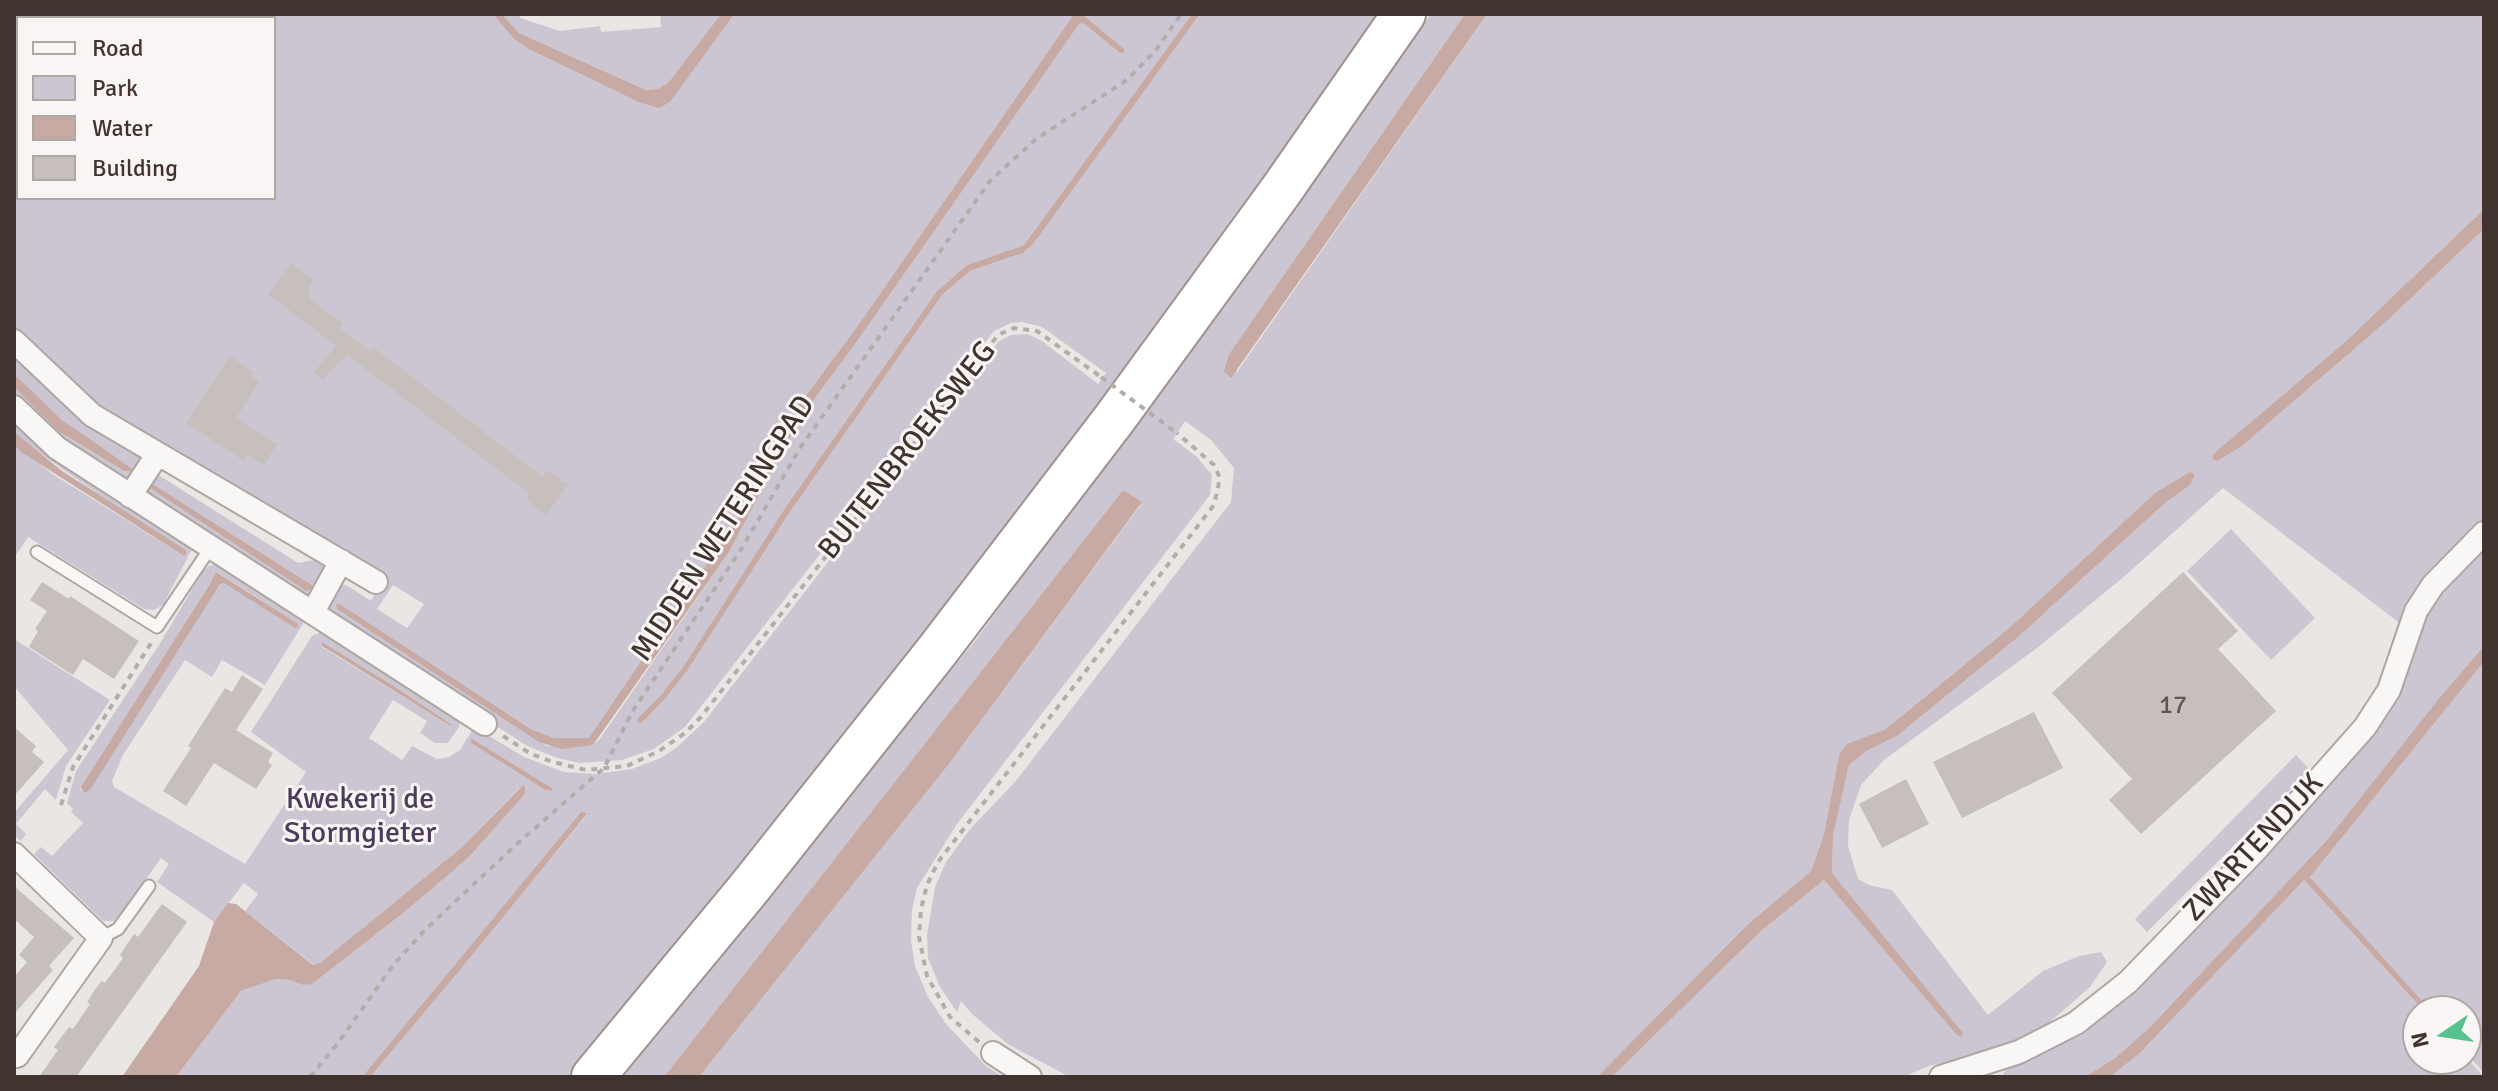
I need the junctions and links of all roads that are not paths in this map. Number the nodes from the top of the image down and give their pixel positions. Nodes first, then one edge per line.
1 (1404, 14) edge
2 (1419, 14) edge
3 (14, 341) edge
4 (14, 407) edge
5 (157, 455) junction
6 (130, 496) junction
7 (2484, 533) edge
8 (211, 547) junction
9 (37, 552) dead end
10 (341, 561) junction
11 (376, 582) dead end
12 (313, 612) junction
13 (485, 724) road end
14 (14, 854) edge
15 (149, 886) dead end
16 (101, 938) junction
17 (993, 1053) road end
18 (14, 1054) edge
19 (1980, 1071) edge
20 (593, 1077) edge
21 (609, 1077) edge
22 (1030, 1077) edge
23 (1941, 1077) edge

1 - 20 highway
2 - 21 highway
3 - 5 street
4 - 6 street
5 - 6 street
5 - 10 street
6 - 8 street
7 - 19 street, ZWARTENDIJK
8 - 9 lane
8 - 12 street
10 - 11 street
10 - 12 street
12 - 13 street
14 - 16 street
15 - 16 lane
16 - 18 street
17 - 22 street
19 - 23 street, ZWARTENDIJK

